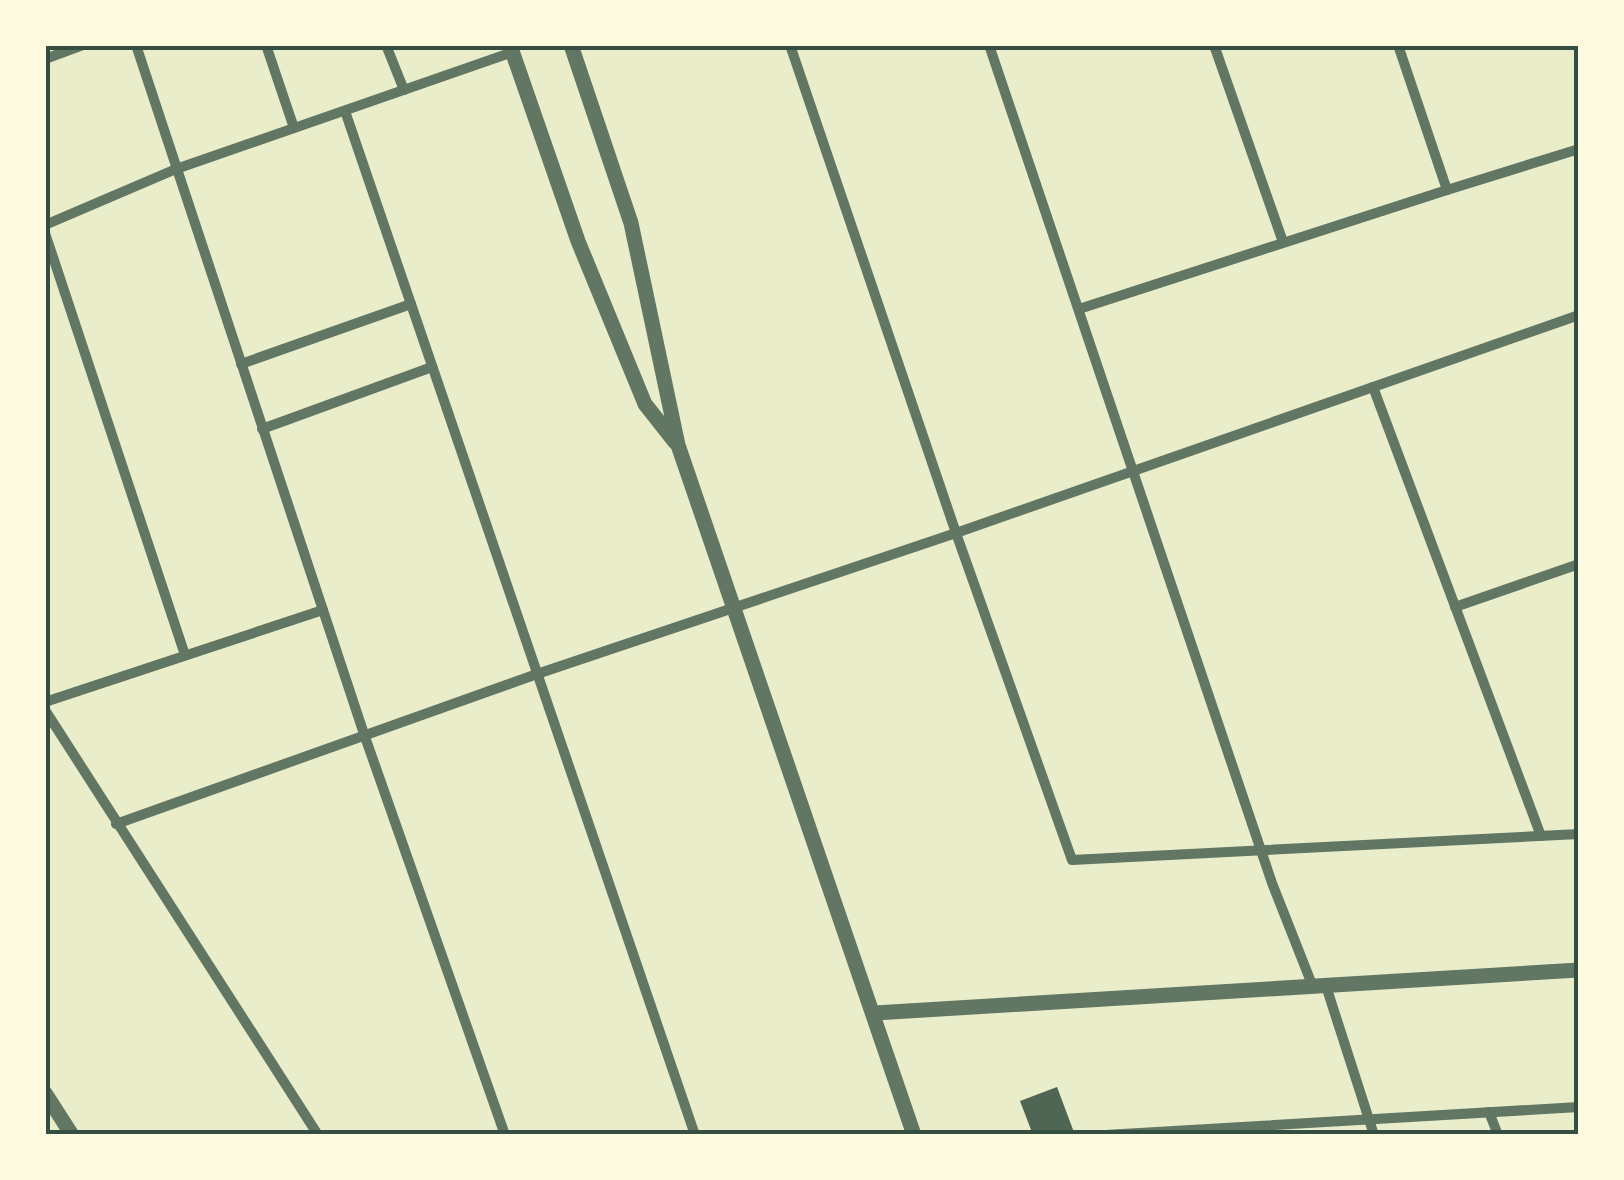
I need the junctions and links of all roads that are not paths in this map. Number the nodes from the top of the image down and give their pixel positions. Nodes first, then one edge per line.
1 (83, 45) edge
2 (136, 45) edge
3 (266, 45) edge
4 (386, 45) edge
5 (571, 45) edge
6 (790, 45) edge
7 (988, 45) edge
8 (1214, 45) edge
9 (1398, 45) edge
10 (512, 49) edge
11 (45, 59) edge
12 (404, 90) junction
13 (345, 111) junction
14 (294, 128) junction
15 (1579, 149) edge
16 (176, 169) junction
17 (1446, 190) junction
18 (45, 225) edge
19 (45, 233) edge
20 (1283, 242) junction
21 (411, 304) junction
22 (1079, 309) junction
23 (1579, 315) edge
24 (241, 364) junction
25 (432, 367) junction
26 (1372, 386) junction
27 (262, 429) junction
28 (678, 446) junction
29 (1132, 470) junction
30 (956, 534) junction
31 (1579, 564) edge
32 (734, 608) junction
33 (1456, 608) junction
34 (322, 610) junction
35 (185, 655) junction
36 (538, 674) junction
37 (45, 702) edge
38 (45, 710) edge
39 (364, 734) junction
40 (116, 824) junction
41 (1579, 834) edge
42 (1540, 836) junction
43 (1263, 848) junction
44 (1579, 970) edge
45 (1319, 986) junction
46 (875, 1013) junction
47 (45, 1093) edge
48 (1579, 1107) edge
49 (1489, 1112) junction
50 (1368, 1119) junction
51 (72, 1135) edge
52 (318, 1135) edge
53 (505, 1135) edge
54 (695, 1135) edge
55 (914, 1135) edge
56 (1105, 1135) edge
57 (1374, 1135) edge
58 (1498, 1135) edge

1 - 11 street
2 - 16 street
3 - 14 street
4 - 12 street
5 - 28 street
6 - 30 street
7 - 22 street
8 - 20 street
9 - 17 street
10 - 12 street
10 - 28 street
12 - 13 street
13 - 14 street
13 - 21 street
14 - 16 street
15 - 17 street
16 - 18 street
16 - 24 street
17 - 20 street
19 - 35 street
20 - 22 street
21 - 24 street
21 - 25 street
22 - 29 street
23 - 26 street
24 - 27 street
25 - 27 street
25 - 36 street
26 - 29 street
26 - 33 street
27 - 34 street
28 - 32 street
29 - 30 street
29 - 43 street
30 - 32 street
30 - 43 street
31 - 33 street
32 - 36 street
32 - 46 street
33 - 42 street
34 - 35 street
34 - 39 street
35 - 37 street
36 - 39 street
36 - 54 street
38 - 40 street
39 - 40 street
39 - 53 street
40 - 52 street
41 - 42 street
42 - 43 street
43 - 45 street
44 - 45 street
45 - 46 street
45 - 50 street
46 - 55 street
47 - 51 street
48 - 49 street
49 - 50 street
49 - 58 street
50 - 56 street
50 - 57 street

